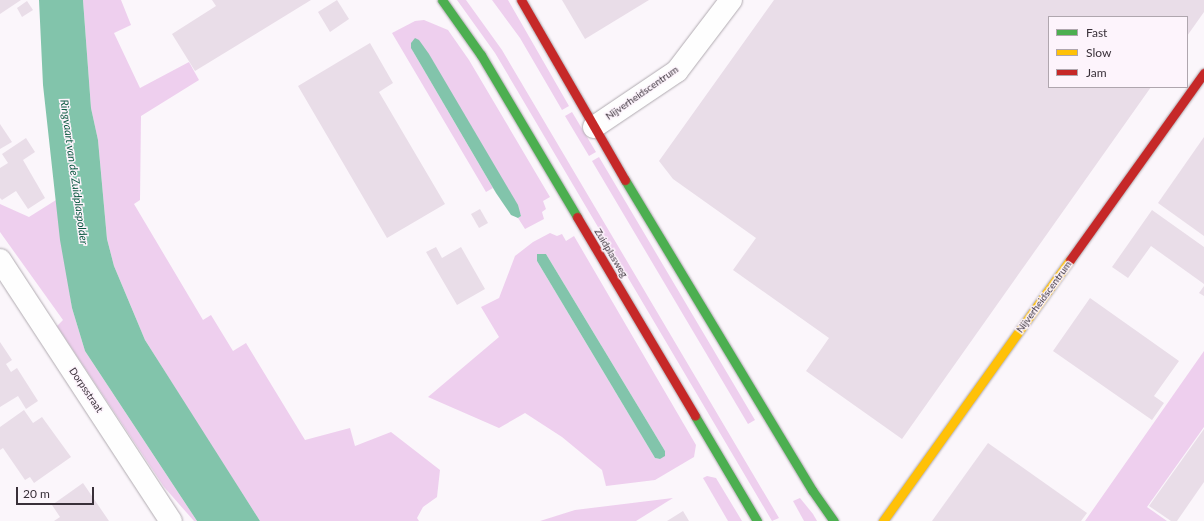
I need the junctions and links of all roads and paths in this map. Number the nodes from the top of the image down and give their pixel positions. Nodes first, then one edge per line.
1 (442, 0) edge
2 (521, 0) edge
3 (731, 0) edge
4 (1204, 73) edge
5 (594, 127) junction
6 (0, 260) edge
7 (171, 521) edge
8 (757, 521) edge
9 (834, 521) edge
10 (883, 521) edge

1 - 8 street, Zuidplasweg
2 - 5 street
3 - 5 street, Nijverheidscentrum
4 - 10 street, Nijverheidscentrum
5 - 9 street
6 - 7 street, Dorpsstraat

